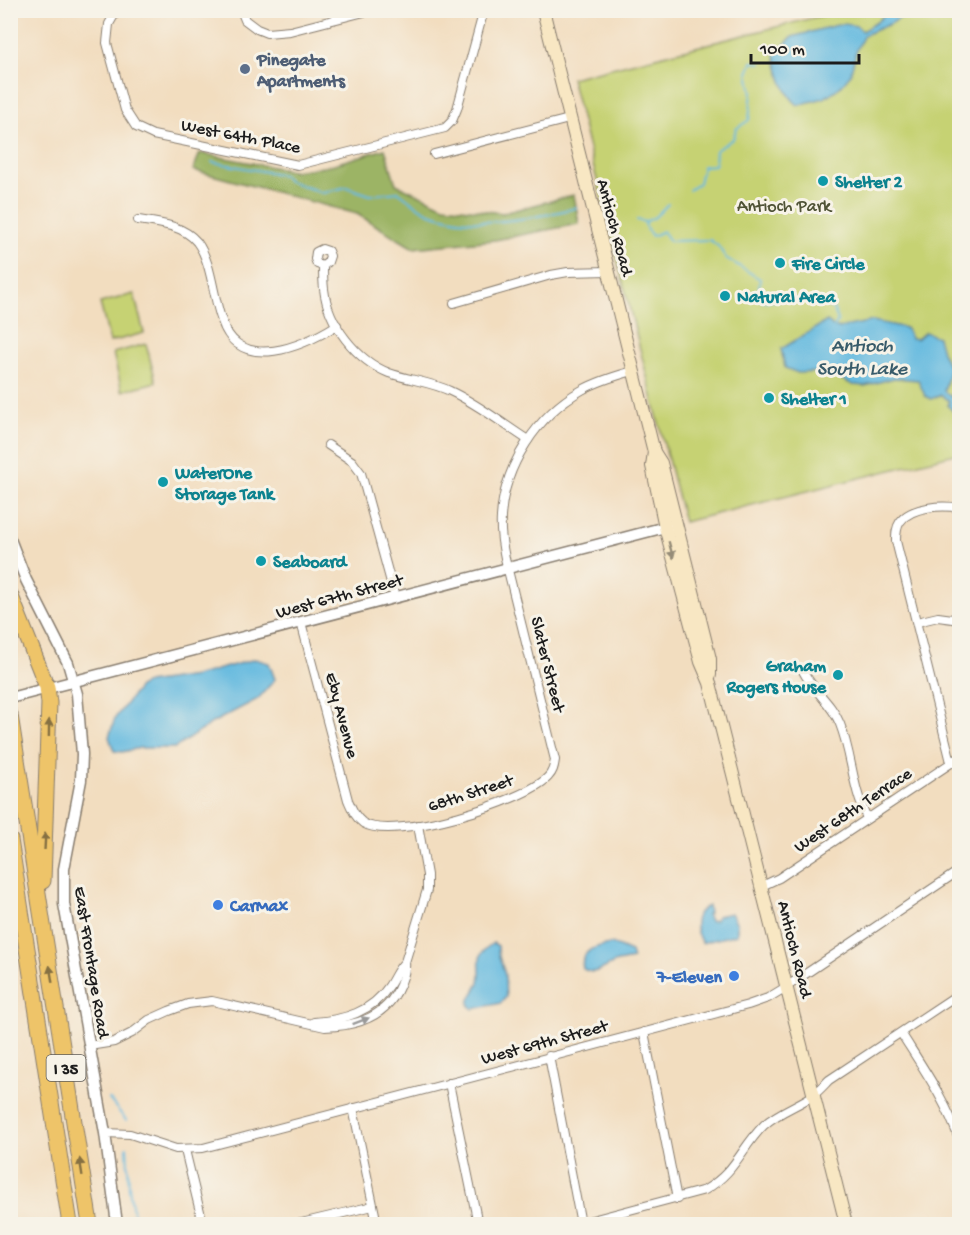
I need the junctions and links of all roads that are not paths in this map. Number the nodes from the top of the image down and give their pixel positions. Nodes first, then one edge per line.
1 (117, 10) edge
2 (241, 10) edge
3 (372, 10) edge
4 (484, 10) edge
5 (543, 10) edge
6 (569, 119) junction
7 (434, 153) dead end
8 (138, 220) dead end
9 (323, 266) dead end
10 (609, 271) junction
11 (454, 303) dead end
12 (337, 325) junction
13 (633, 371) junction
14 (528, 440) junction
15 (328, 445) dead end
16 (960, 508) edge
17 (671, 526) junction
18 (10, 539) edge
19 (507, 568) junction
20 (10, 594) edge
21 (394, 597) junction
22 (960, 620) edge
23 (301, 622) junction
24 (917, 622) junction
25 (802, 671) dead end
26 (74, 681) junction
27 (47, 687) junction
28 (10, 698) edge
29 (10, 716) edge
30 (960, 757) edge
31 (951, 762) junction
32 (554, 769) joint
33 (356, 816) joint
34 (867, 818) junction
35 (418, 825) junction
36 (10, 840) edge
37 (960, 870) edge
38 (762, 886) junction
39 (41, 911) junction
40 (10, 913) edge
41 (28, 951) junction
42 (786, 987) junction
43 (960, 993) edge
44 (644, 1032) junction
45 (901, 1033) junction
46 (89, 1046) junction
47 (549, 1056) junction
48 (449, 1083) junction
49 (813, 1095) junction
50 (353, 1108) junction
51 (105, 1133) junction
52 (960, 1142) edge
53 (185, 1150) junction
54 (677, 1199) junction
55 (373, 1206) junction
56 (70, 1224) edge
57 (90, 1224) edge
58 (117, 1224) edge
59 (203, 1224) edge
60 (297, 1224) edge
61 (376, 1224) edge
62 (478, 1224) edge
63 (579, 1224) edge
64 (846, 1224) edge

1 - 4 street, West 64th Place
2 - 3 street
5 - 6 main road, Antioch Road
6 - 7 street
6 - 10 main road, Antioch Road
8 - 12 street
9 - 12 street
10 - 11 street
10 - 13 main road, Antioch Road
12 - 14 street
13 - 14 street, Slater Street
13 - 17 main road, Antioch Road
14 - 19 street, Slater Street
15 - 21 street
16 - 24 street
17 - 19 street, West 67th Street
17 - 38 main road, Antioch Road
18 - 26 street, East Frontage Road
19 - 21 street, West 67th Street
19 - 32 street, Slater Street
20 - 27 highway
21 - 23 street, West 67th Street
22 - 24 street
23 - 26 street, West 67th Street
23 - 33 street, Eby Avenue
24 - 31 street
25 - 34 street
26 - 27 street, West 67th Street
26 - 46 street, East Frontage Road
27 - 28 street, West 67th Street
39 -> 27 highway
29 - 39 highway, I 35
30 - 31 street, West 68th Terrace
31 - 34 street, West 68th Terrace
32 - 35 street, 68th Street
33 - 35 street, 68th Street
34 - 38 street, West 68th Terrace
35 - 46 street
36 - 41 highway, I 35
37 - 42 street, West 69th Street
38 - 42 main road, Antioch Road
57 -> 39 highway, I 35
40 - 41 highway
41 - 56 highway, I 35
42 - 44 street, West 69th Street
42 - 49 main road, Antioch Road
43 - 45 street
44 - 47 street, West 69th Street
44 - 54 street
45 - 49 street
45 - 52 street
46 - 51 street, East Frontage Road
47 - 48 street, West 69th Street
47 - 63 street
48 - 50 street, West 69th Street
48 - 62 street
49 - 54 street
49 - 64 main road, Antioch Road
50 - 53 street, West 69th Street
50 - 55 street
51 - 53 street, West 69th Street
51 - 58 street, East Frontage Road
53 - 59 street
54 - 63 street
55 - 60 street
55 - 61 street

